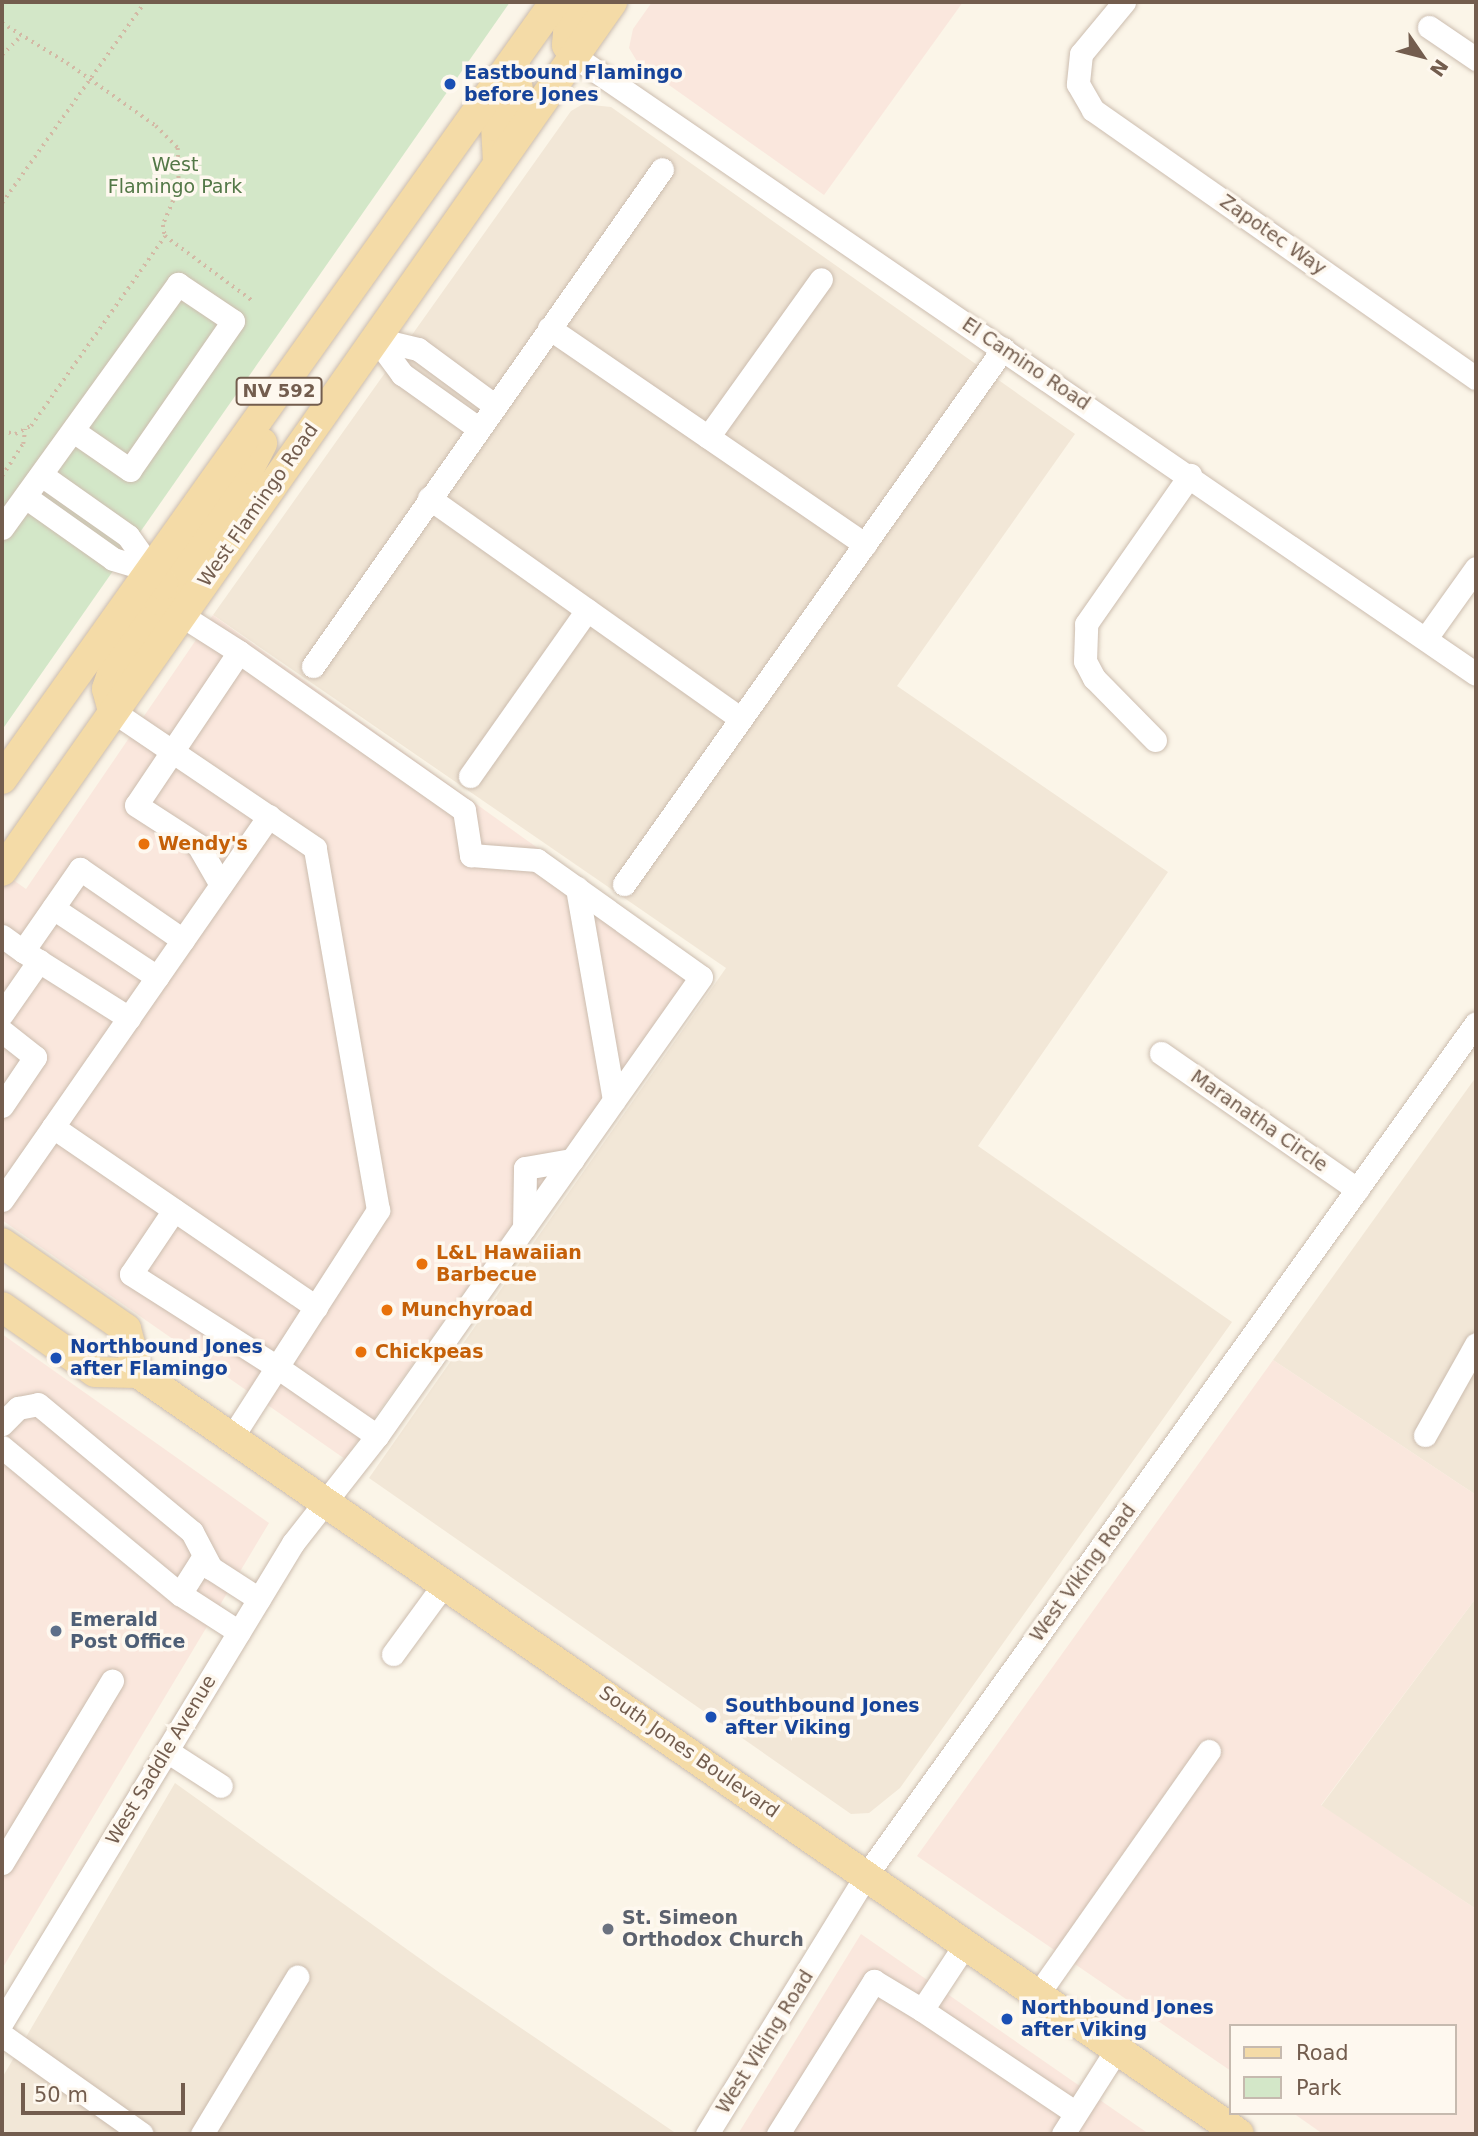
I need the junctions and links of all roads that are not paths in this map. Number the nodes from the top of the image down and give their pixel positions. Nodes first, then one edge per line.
1 (555, 2) edge
2 (583, 2) edge
3 (612, 2) edge
4 (1124, 2) edge
5 (1429, 27) dead end
6 (574, 56) junction
7 (1476, 59) edge
8 (514, 60) junction
9 (498, 163) junction
10 (662, 169) dead end
11 (821, 279) dead end
12 (548, 328) junction
13 (376, 339) junction
14 (1003, 349) junction
15 (451, 373) junction
16 (1476, 377) edge
17 (435, 398) junction
18 (494, 405) junction
19 (257, 422) junction
20 (478, 428) junction
21 (75, 432) junction
22 (708, 437) junction
23 (1190, 475) junction
24 (43, 476) junction
25 (27, 498) junction
26 (429, 498) junction
27 (2, 528) edge
28 (864, 544) junction
29 (1476, 568) edge
30 (153, 570) junction
31 (587, 610) junction
32 (181, 615) junction
33 (1426, 638) junction
34 (239, 652) junction
35 (313, 666) dead end
36 (1476, 674) edge
37 (113, 710) junction
38 (741, 719) junction
39 (1155, 740) dead end
40 (173, 751) junction
41 (470, 776) dead end
42 (2, 779) edge
43 (269, 816) junction
44 (2, 871) edge
45 (624, 884) dead end
46 (221, 885) junction
47 (577, 888) junction
48 (53, 908) junction
49 (2, 936) edge
50 (183, 940) junction
51 (31, 956) junction
52 (158, 977) junction
53 (4, 1005) edge
54 (129, 1018) junction
55 (1476, 1023) edge
56 (2, 1031) edge
57 (1161, 1053) dead end
58 (614, 1100) junction
59 (2, 1106) edge
60 (53, 1127) junction
61 (572, 1160) junction
62 (1357, 1189) junction
63 (5, 1190) edge
64 (174, 1210) junction
65 (524, 1228) junction
66 (2, 1243) edge
67 (316, 1307) junction
68 (4, 1313) edge
69 (1476, 1344) edge
70 (277, 1367) junction
71 (138, 1373) junction
72 (2, 1424) edge
73 (1425, 1435) dead end
74 (377, 1436) junction
75 (232, 1437) junction
76 (2, 1447) edge
77 (328, 1503) junction
78 (204, 1556) junction
79 (444, 1584) junction
80 (180, 1594) junction
81 (259, 1599) junction
82 (239, 1632) junction
83 (393, 1654) dead end
84 (112, 1681) dead end
85 (167, 1751) junction
86 (1209, 1751) dead end
87 (221, 1786) dead end
88 (2, 1863) edge
89 (867, 1874) junction
90 (966, 1944) junction
91 (297, 1977) dead end
92 (1038, 1994) junction
93 (922, 2010) junction
94 (2, 2022) edge
95 (2, 2035) edge
96 (1117, 2049) junction
97 (1076, 2113) junction
98 (142, 2134) edge
99 (202, 2134) edge
100 (708, 2134) edge
101 (778, 2134) edge
102 (1063, 2134) edge
103 (1239, 2134) edge

1 - 8 main road, NV 592
2 - 6 main road
3 - 6 main road, West Flamingo Road / NV 592
4 - 16 street, Zapotec Way
5 - 7 street
6 - 9 main road, West Flamingo Road / NV 592
6 - 14 street, El Camino Road
8 - 9 main road
8 - 19 main road, NV 592
9 - 13 main road, West Flamingo Road / NV 592
10 - 12 street
11 - 22 street
12 - 18 street
12 - 22 street
13 - 15 street
13 - 17 street
13 - 32 main road, West Flamingo Road / NV 592
14 - 23 street, El Camino Road
14 - 28 street
15 - 17 street
15 - 18 street
17 - 20 street
18 - 20 street
19 - 30 main road, NV 592
19 - 32 main road
20 - 26 street
21 - 21 street
21 - 24 street
22 - 28 street
23 - 33 street, El Camino Road
23 - 39 street
24 - 25 street
24 - 30 street
25 - 27 street
25 - 30 street
26 - 31 street
26 - 35 street
28 - 38 street
29 - 33 street
30 - 37 main road
30 - 42 main road, NV 592
31 - 38 street
31 - 41 street
32 - 34 street
32 - 37 main road, West Flamingo Road / NV 592
33 - 36 street, El Camino Road
34 - 40 street
34 - 47 street
37 - 40 street
37 - 44 main road, West Flamingo Road / NV 592
38 - 45 street
40 - 43 street
40 - 46 street
43 - 46 street
43 - 67 street
46 - 50 street
47 - 58 street
47 - 58 street, West Saddle Avenue
48 - 50 street
48 - 51 street
48 - 52 street
49 - 51 street
50 - 52 street
51 - 53 street
51 - 54 street
52 - 54 street
54 - 60 street
55 - 62 street, West Viking Road
56 - 59 street
57 - 62 street, Maranatha Circle
58 - 61 street, West Saddle Avenue
60 - 63 street
60 - 64 street
61 - 65 street, West Saddle Avenue
61 - 65 street
62 - 89 street, West Viking Road
64 - 67 street
64 - 70 street
65 - 74 street, West Saddle Avenue
66 - 71 main road
67 - 70 street
68 - 71 main road
69 - 73 street
70 - 74 street
70 - 75 street
71 - 75 main road, South Jones Boulevard
72 - 78 street
74 - 77 street, West Saddle Avenue
75 - 77 main road, South Jones Boulevard
76 - 80 street
77 - 79 main road, South Jones Boulevard
77 - 81 street, West Saddle Avenue
78 - 80 street
78 - 81 street
79 - 83 street
79 - 89 main road, South Jones Boulevard
80 - 82 street
81 - 82 street, West Saddle Avenue
82 - 85 street, West Saddle Avenue
84 - 88 street
85 - 87 street
85 - 94 street, West Saddle Avenue
86 - 92 street
89 - 90 main road, South Jones Boulevard
89 - 100 street, West Viking Road
90 - 92 main road, South Jones Boulevard
90 - 93 street
91 - 99 street
92 - 96 main road, South Jones Boulevard
93 - 97 street
93 - 101 street
95 - 98 street
96 - 97 street
96 - 103 main road, South Jones Boulevard
97 - 102 street

